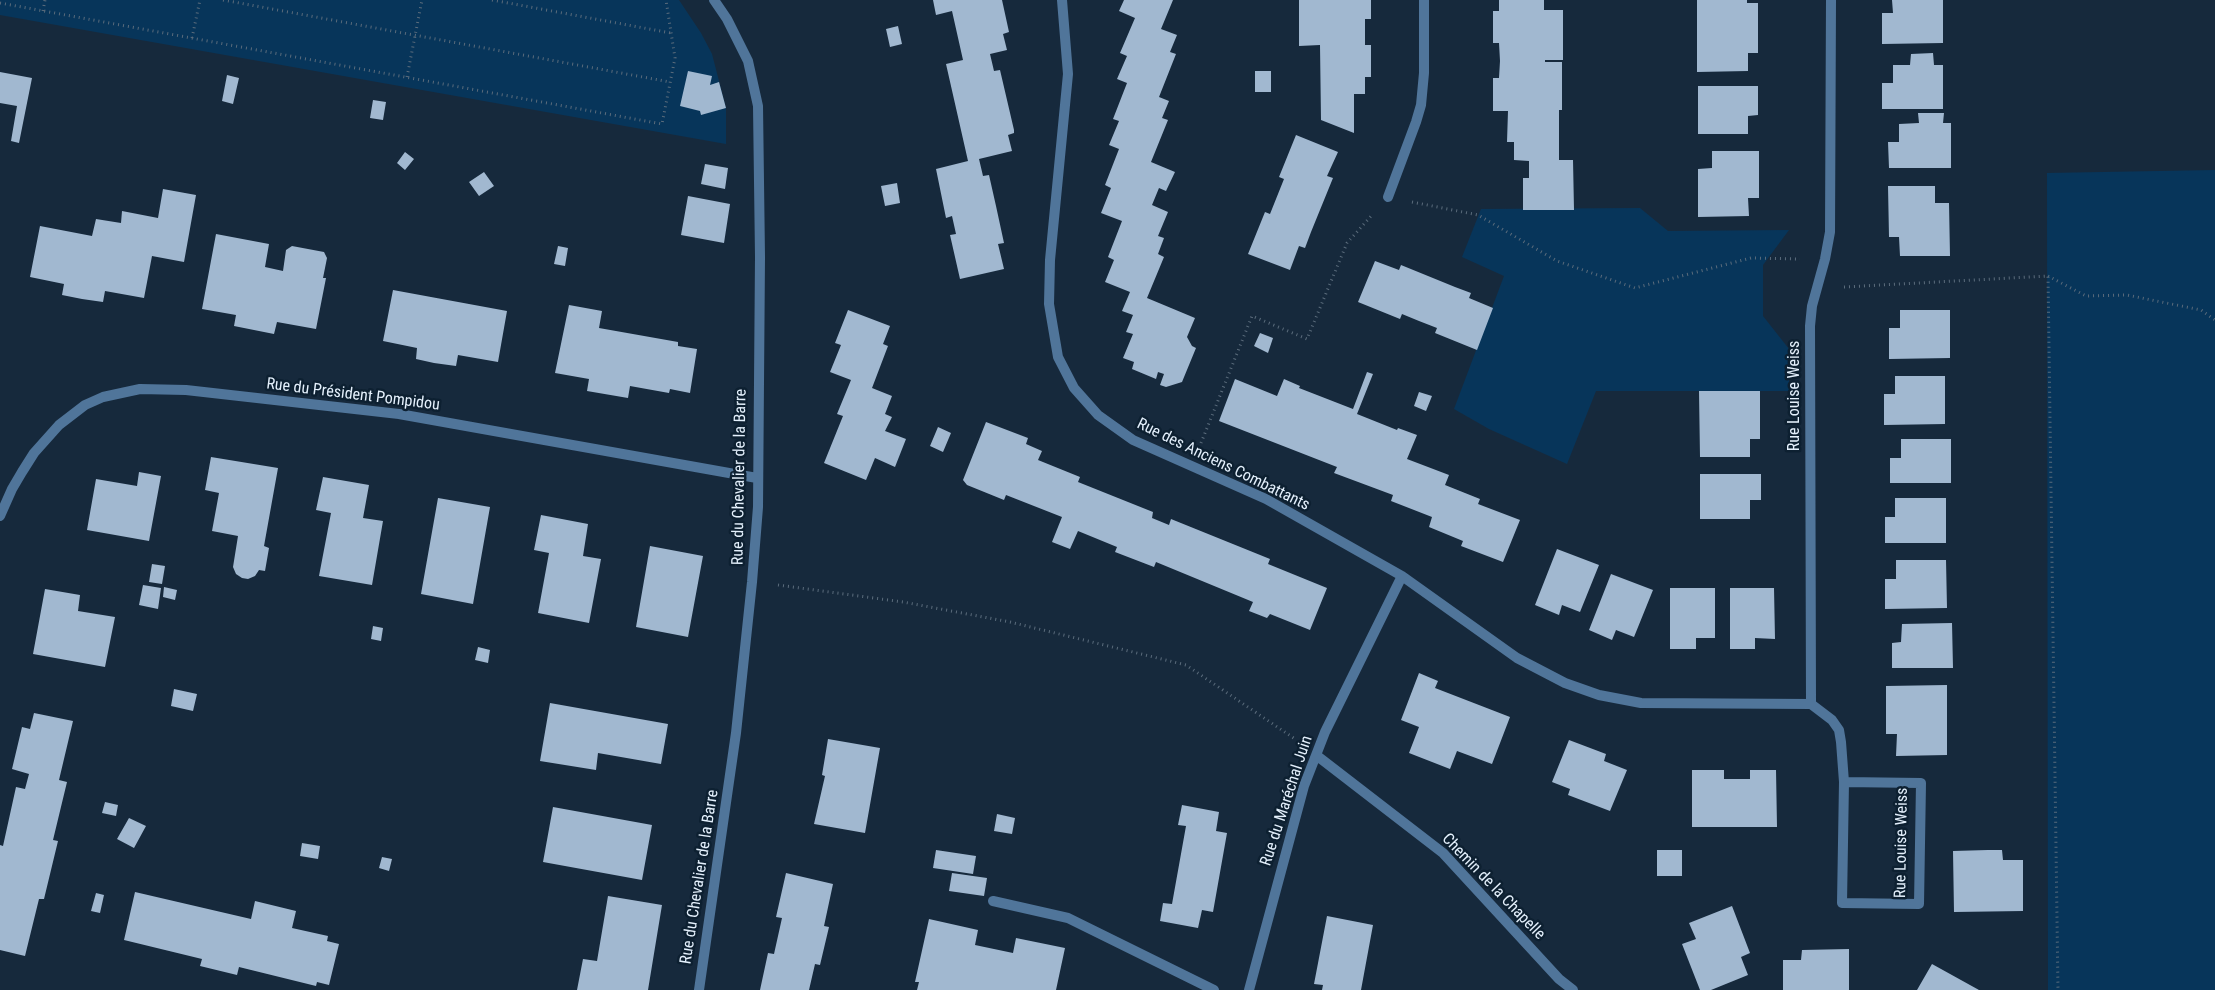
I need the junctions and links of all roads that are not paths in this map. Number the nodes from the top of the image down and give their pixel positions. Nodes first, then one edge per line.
1 (714, 0) edge
2 (1062, 0) edge
3 (1424, 0) edge
4 (1831, 0) edge
5 (1388, 197) road end
6 (758, 478) junction
7 (0, 516) edge
8 (1402, 576) junction
9 (1811, 704) junction
10 (1316, 754) junction
11 (1844, 782) junction
12 (994, 901) dead end
13 (698, 990) edge
14 (1214, 990) edge
15 (1250, 990) edge
16 (1573, 990) edge

1 - 6 street, Rue du Chevalier de la Barre
2 - 8 street, Rue des Anciens Combattants
3 - 5 street
4 - 9 street, Rue Louise Weiss
6 - 7 street, Rue du Président Pompidou
6 - 13 street, Rue du Chevalier de la Barre
8 - 9 street, Rue des Anciens Combattants
8 - 10 street, Rue du Maréchal Juin
9 - 11 street, Rue Louise Weiss
10 - 15 street, Rue du Maréchal Juin
10 - 16 street, Chemin de la Chapelle
11 - 11 street, Rue Louise Weiss
12 - 14 street

